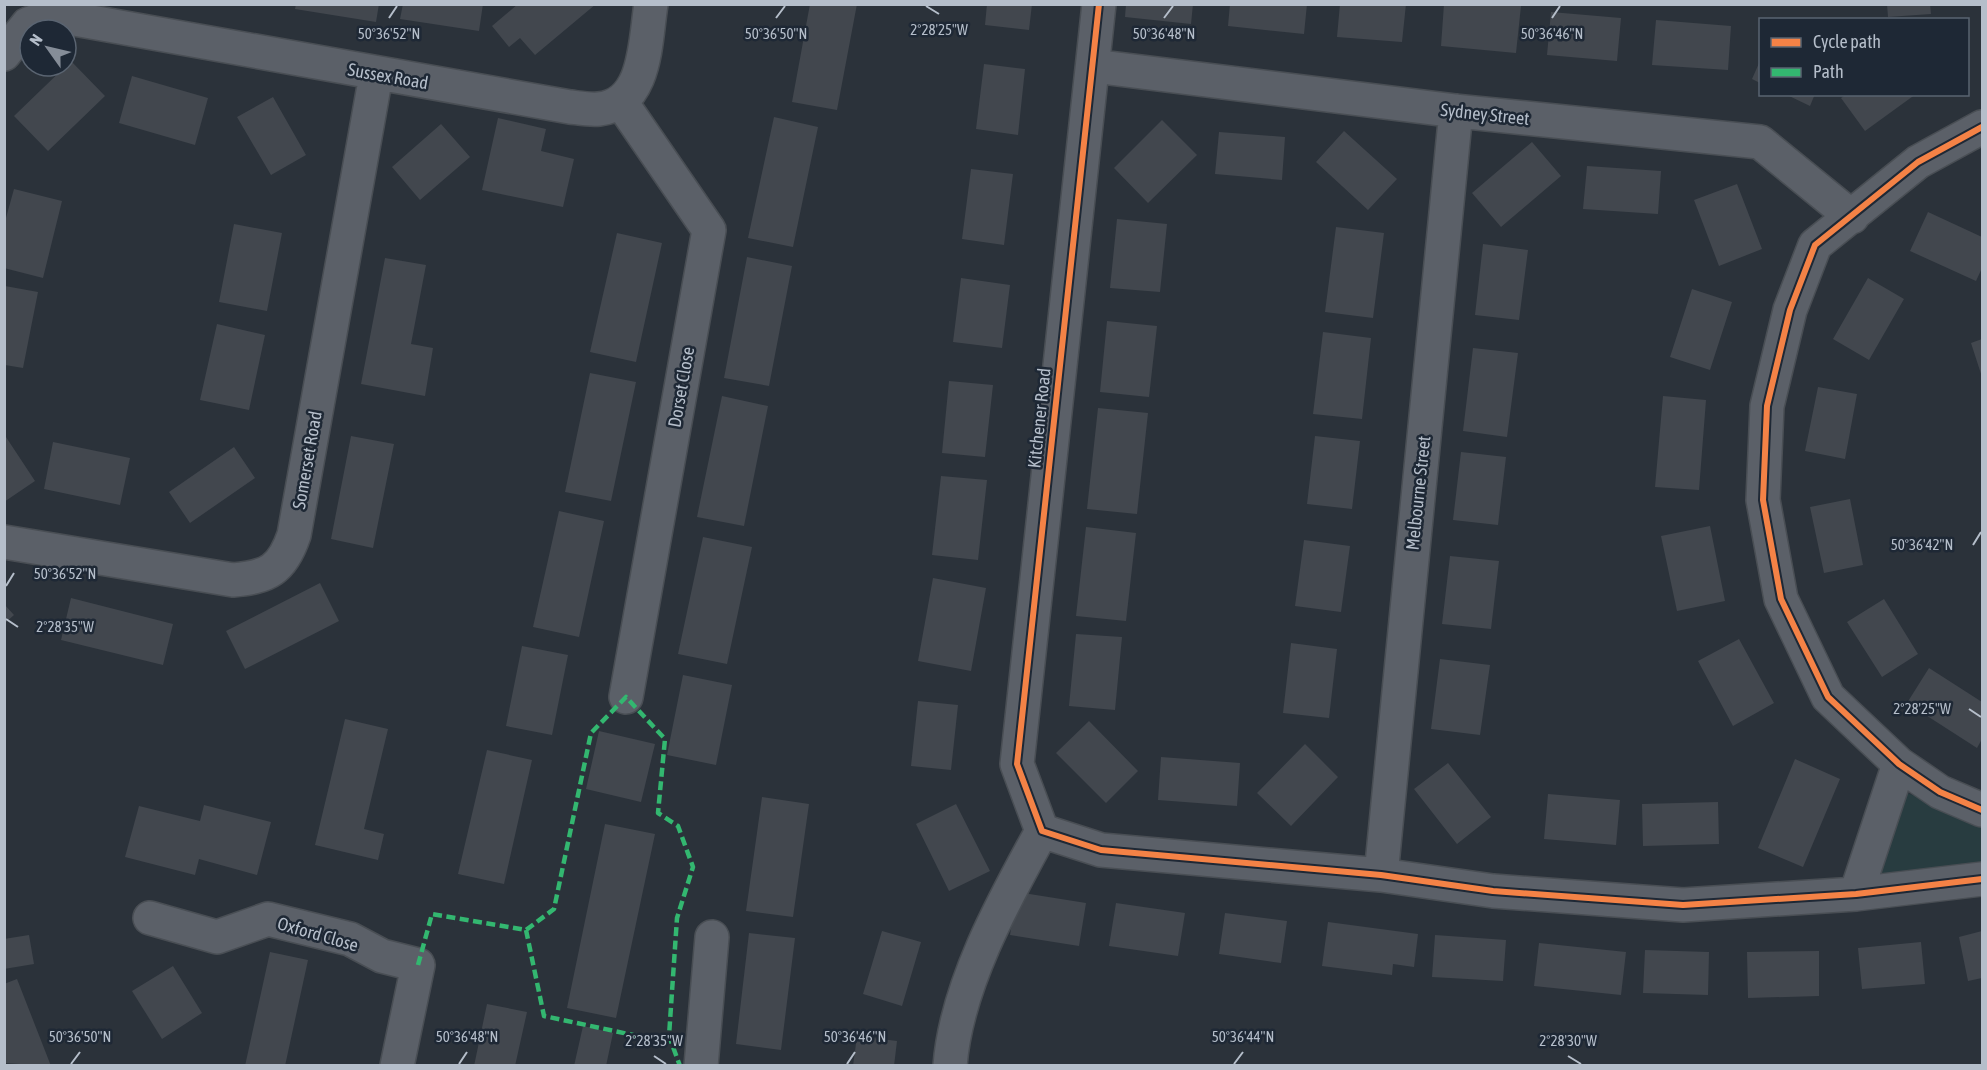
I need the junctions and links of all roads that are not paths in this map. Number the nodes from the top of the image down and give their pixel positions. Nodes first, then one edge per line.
1 (651, 4) edge
2 (1099, 4) edge
3 (51, 10) edge
4 (4, 54) edge
5 (1093, 66) junction
6 (376, 75) junction
7 (621, 102) junction
8 (1456, 111) junction
9 (1983, 127) edge
10 (1852, 218) junction
11 (4, 542) edge
12 (626, 697) dead end
13 (1899, 764) junction
14 (1983, 810) edge
15 (1042, 831) junction
16 (1381, 874) junction
17 (1983, 879) edge
18 (1856, 894) junction
19 (150, 918) dead end
20 (712, 937) dead end
21 (397, 1065) edge
22 (701, 1065) edge
23 (950, 1065) edge

1 - 7 street
2 - 5 street, Kitchener Road
3 - 4 street
3 - 6 street, Sussex Road
5 - 8 street, Sydney Street
5 - 15 street, Kitchener Road
6 - 7 street, Sussex Road
6 - 11 street, Somerset Road
7 - 12 street, Dorset Close
8 - 10 street, Sydney Street
8 - 16 street, Melbourne Street
9 - 10 street
10 - 13 street
13 - 14 street
13 - 18 street
15 - 16 street
15 - 23 street
16 - 18 street
17 - 18 street
19 - 21 street, Oxford Close
20 - 22 street

